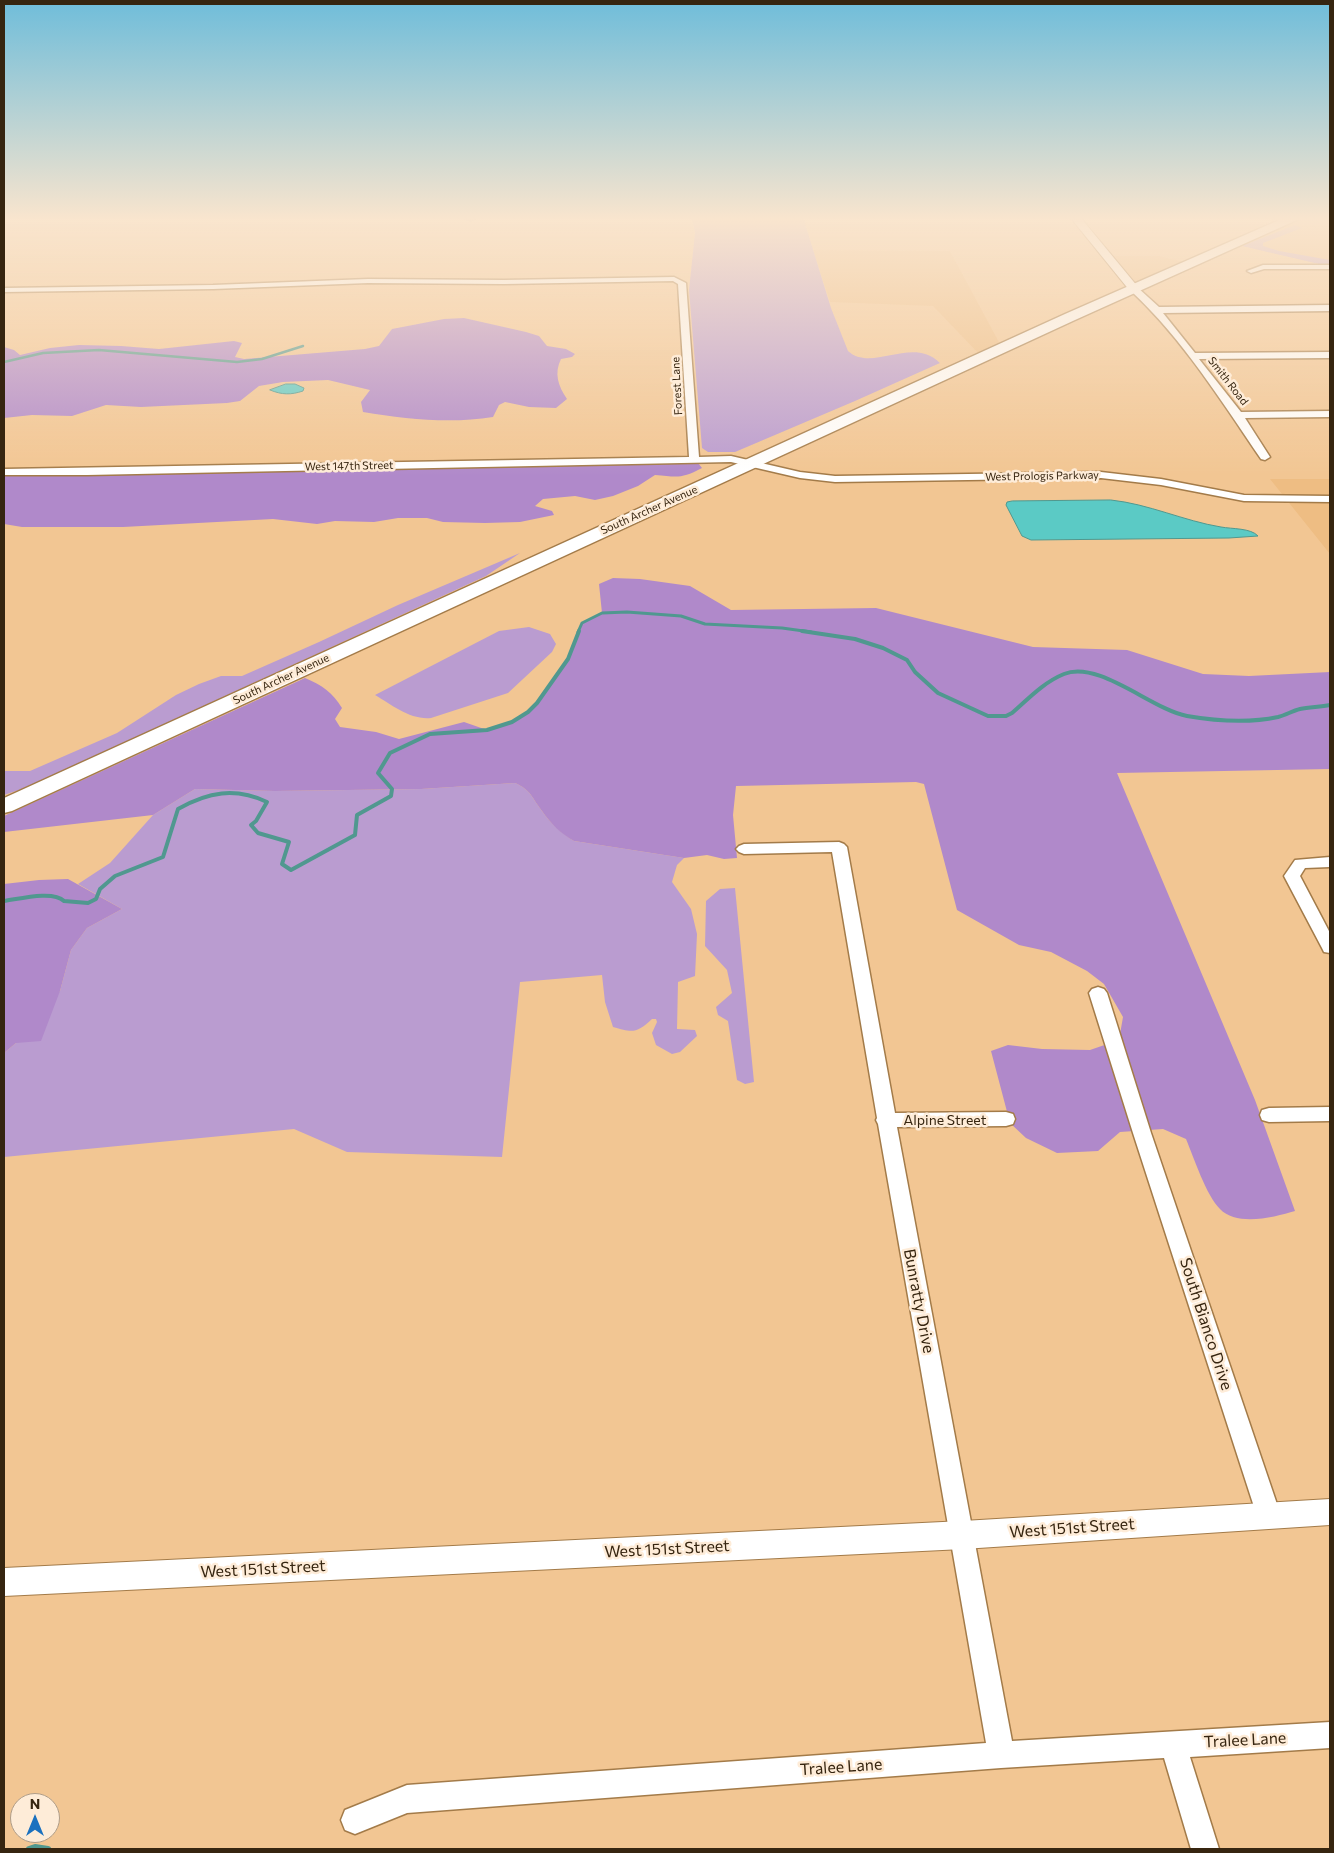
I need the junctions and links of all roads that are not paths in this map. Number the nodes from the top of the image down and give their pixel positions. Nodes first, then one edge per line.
1 (683, 303) edge
2 (1102, 303) edge
3 (1150, 303) edge
4 (1330, 308) edge
5 (1157, 310) junction
6 (1330, 355) edge
7 (1193, 356) junction
8 (1330, 414) edge
9 (1238, 415) junction
10 (1265, 457) dead end
11 (694, 459) junction
12 (753, 463) junction
13 (4, 472) edge
14 (1330, 499) edge
15 (4, 806) edge
16 (744, 849) dead end
17 (1330, 862) edge
18 (1330, 948) edge
19 (1098, 993) dead end
20 (1330, 1114) edge
21 (1270, 1115) dead end
22 (1006, 1119) dead end
23 (885, 1120) junction
24 (1330, 1512) edge
25 (1269, 1516) junction
26 (962, 1535) junction
27 (4, 1582) edge
28 (1330, 1735) edge
29 (1173, 1744) junction
30 (1001, 1755) junction
31 (355, 1820) dead end
32 (1205, 1849) edge

1 - 11 street, Forest Lane
2 - 12 main road, South Archer Avenue
3 - 5 street, Smith Road
4 - 5 street
5 - 7 street, Smith Road
6 - 7 street
7 - 9 street, Smith Road
8 - 9 street
9 - 10 street, Smith Road
11 - 12 street, West 147th Street
11 - 13 street, West 147th Street
12 - 14 street, West Prologis Parkway
12 - 15 main road, South Archer Avenue
16 - 23 street, Bunratty Drive
17 - 18 street
19 - 25 street, South Bianco Drive
20 - 21 street
22 - 23 street, Alpine Street
23 - 26 street, Bunratty Drive
24 - 25 street, West 151st Street
25 - 26 street, West 151st Street
26 - 27 street, West 151st Street
26 - 30 street, Bunratty Drive
28 - 29 street, Tralee Lane
29 - 30 street, Tralee Lane
29 - 32 street
30 - 31 street, Tralee Lane

